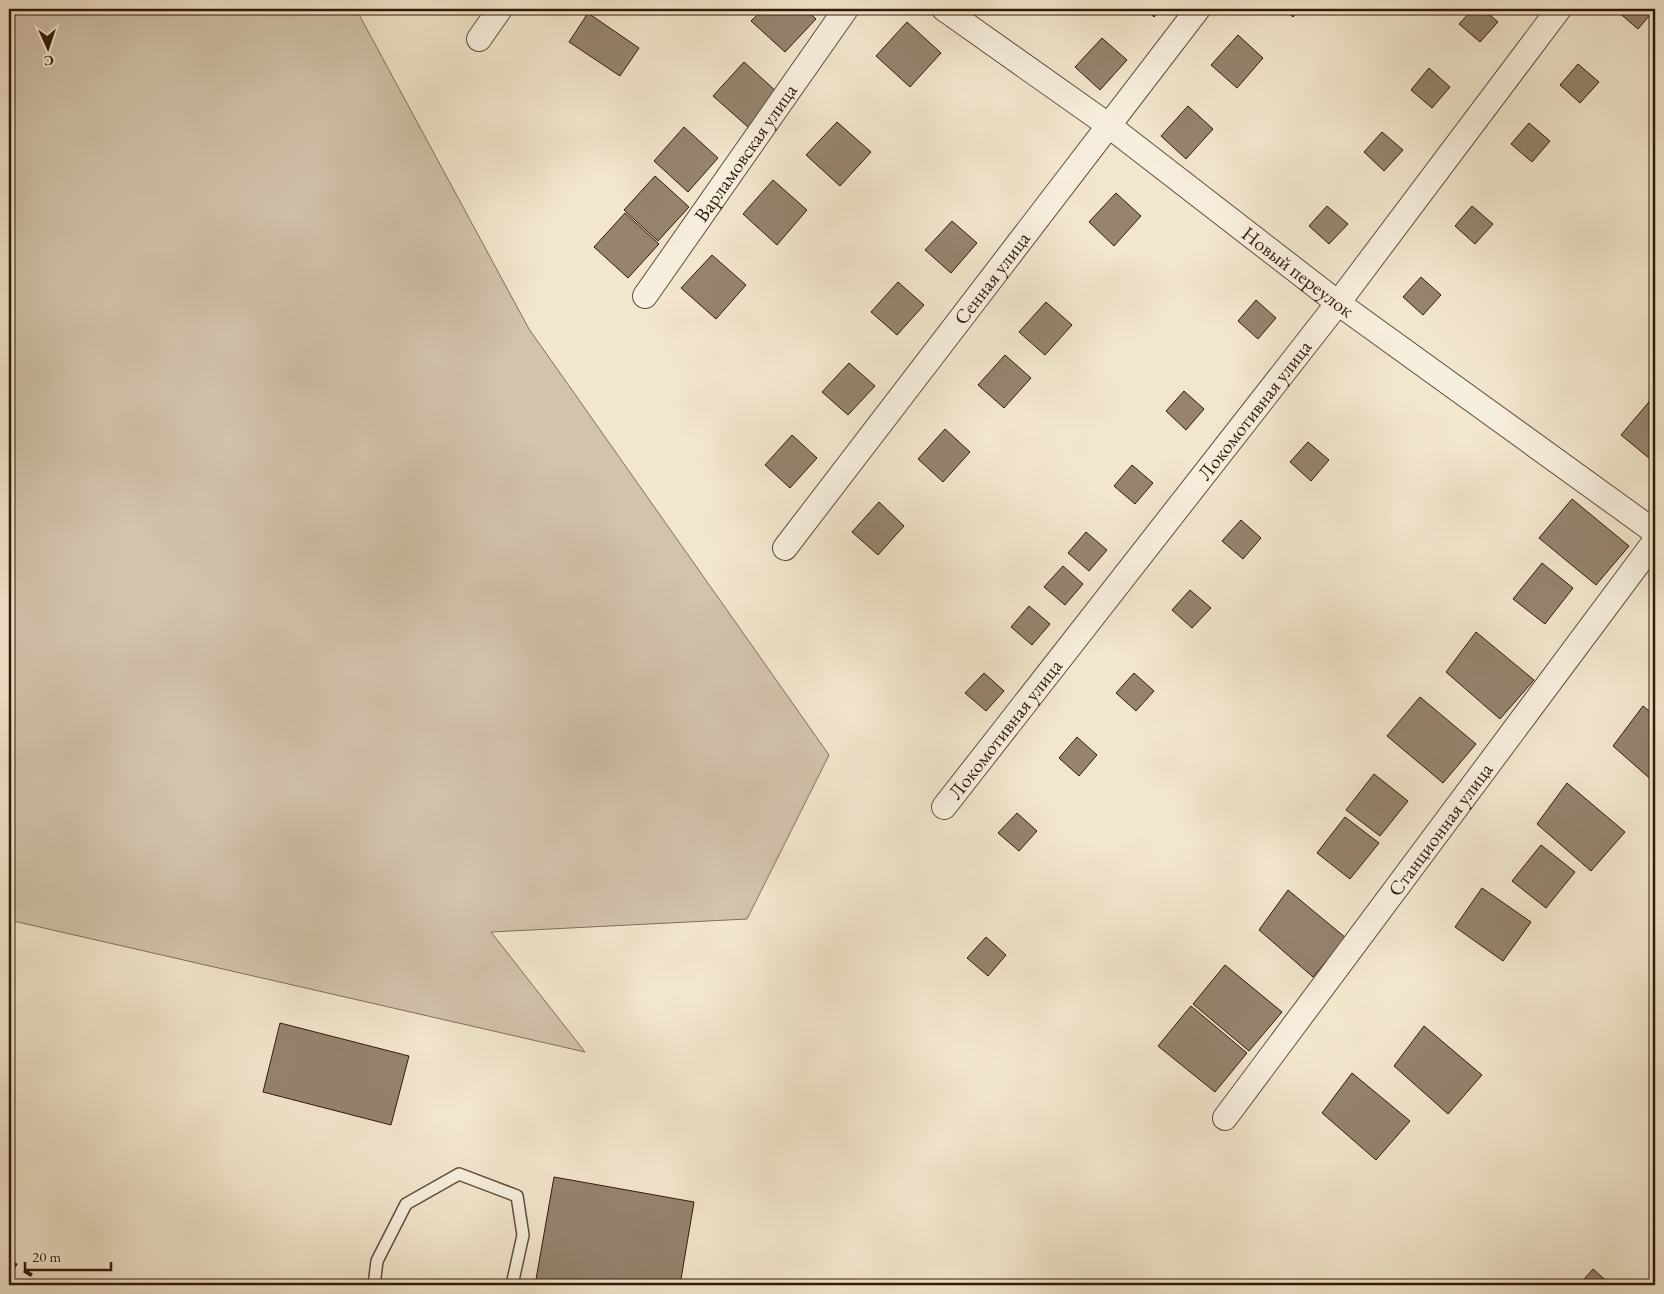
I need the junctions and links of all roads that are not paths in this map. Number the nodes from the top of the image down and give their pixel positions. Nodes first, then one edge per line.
1 (500, 9) edge
2 (846, 9) edge
3 (944, 9) edge
4 (1198, 9) edge
5 (1559, 9) edge
6 (478, 39) dead end
7 (1108, 125) junction
8 (645, 296) dead end
9 (1338, 303) junction
10 (1655, 532) edge
11 (1655, 540) edge
12 (785, 548) dead end
13 (944, 807) dead end
14 (1225, 1118) dead end
15 (374, 1285) edge
16 (512, 1285) edge

1 - 6 street
2 - 8 street, Варламовская улица
3 - 7 street, Новый переулок
4 - 7 street, Сенная улица
5 - 9 street, Локомотивная улица
7 - 9 street, Новый переулок
7 - 12 street, Сенная улица
9 - 10 street, Новый переулок
9 - 13 street, Локомотивная улица
11 - 14 street, Станционная улица
15 - 16 lane

